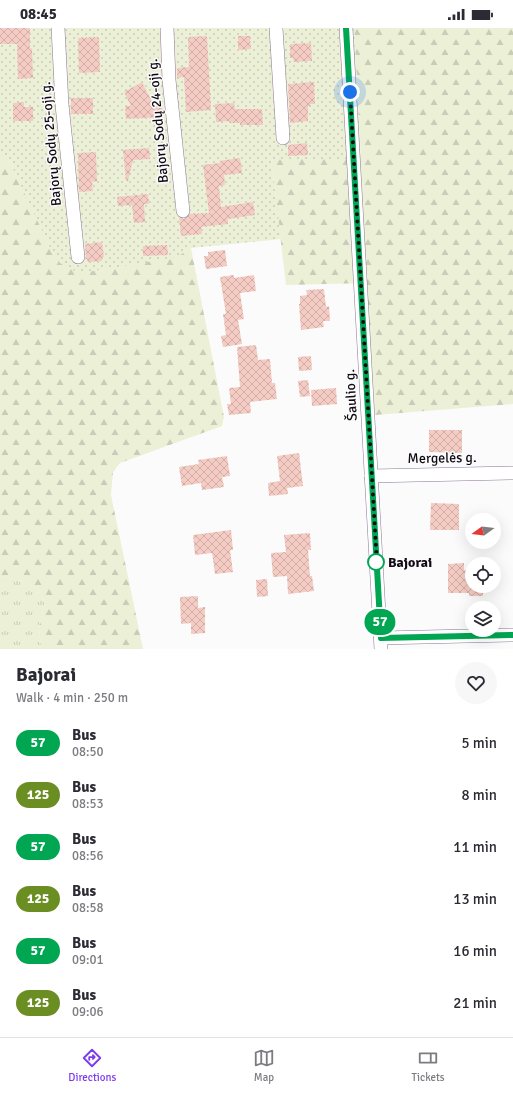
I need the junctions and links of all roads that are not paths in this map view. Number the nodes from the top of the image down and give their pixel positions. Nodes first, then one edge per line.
1 (58, 28) edge
2 (167, 28) edge
3 (276, 28) edge
4 (346, 28) edge
5 (283, 138) dead end
6 (183, 211) dead end
7 (78, 257) dead end
8 (513, 473) edge
9 (372, 476) junction
10 (513, 635) edge
11 (381, 644) edge

1 - 7 street, Bajorų Sodų 25-oji g.
2 - 6 street, Bajorų Sodų 24-oji g.
3 - 5 street
4 - 9 street, Šaulio g.
8 - 9 street, Mergelės g.
9 - 11 street, Šaulio g.
10 - 11 street

